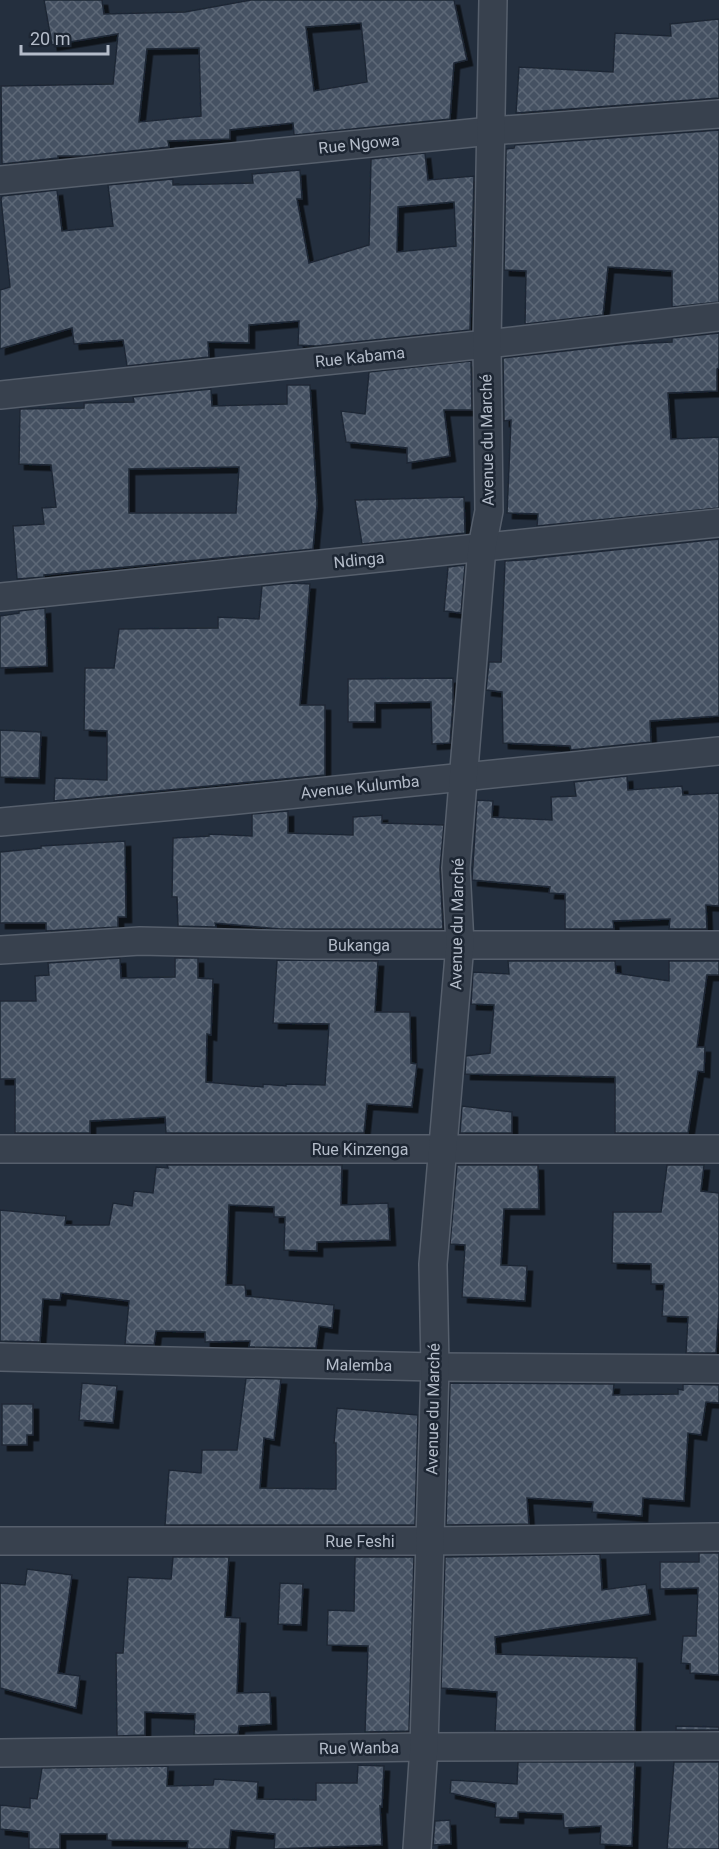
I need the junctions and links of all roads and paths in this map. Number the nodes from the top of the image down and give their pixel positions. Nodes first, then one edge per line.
1 (493, 0) edge
2 (719, 114) edge
3 (491, 131) junction
4 (0, 180) edge
5 (719, 317) edge
6 (487, 344) junction
7 (0, 395) edge
8 (719, 523) edge
9 (482, 547) junction
10 (0, 597) edge
11 (719, 751) edge
12 (465, 776) junction
13 (0, 822) edge
14 (460, 944) junction
15 (719, 945) edge
16 (0, 950) edge
17 (0, 1149) edge
18 (443, 1149) junction
19 (719, 1149) edge
20 (0, 1357) edge
21 (435, 1367) junction
22 (719, 1369) edge
23 (719, 1537) edge
24 (0, 1541) edge
25 (429, 1541) junction
26 (719, 1746) edge
27 (424, 1747) junction
28 (0, 1753) edge
29 (417, 1849) edge

1 - 3 street, Avenue du Marché
2 - 3 street, Rue Ngowa
3 - 4 street, Rue Ngowa
3 - 6 street, Avenue du Marché
5 - 6 street, Rue Kabama
6 - 7 street, Rue Kabama
6 - 9 street, Avenue du Marché
8 - 9 street, Ndinga
9 - 10 street, Ndinga
9 - 12 street, Avenue du Marché
11 - 12 street, Avenue Kulumba
12 - 13 street, Avenue Kulumba
12 - 14 street, Avenue du Marché
14 - 15 street, Bukanga
14 - 16 street, Bukanga
14 - 18 street, Avenue du Marché
17 - 18 street, Rue Kinzenga
18 - 19 street, Rue Kinzenga
18 - 21 street, Avenue du Marché
20 - 21 street, Malemba
21 - 22 street, Malemba
21 - 25 street, Avenue du Marché
23 - 25 street, Rue Feshi
24 - 25 street, Rue Feshi
25 - 27 street, Avenue du Marché
26 - 27 street, Rue Wanba
27 - 28 street, Rue Wanba
27 - 29 street, Avenue du Marché

